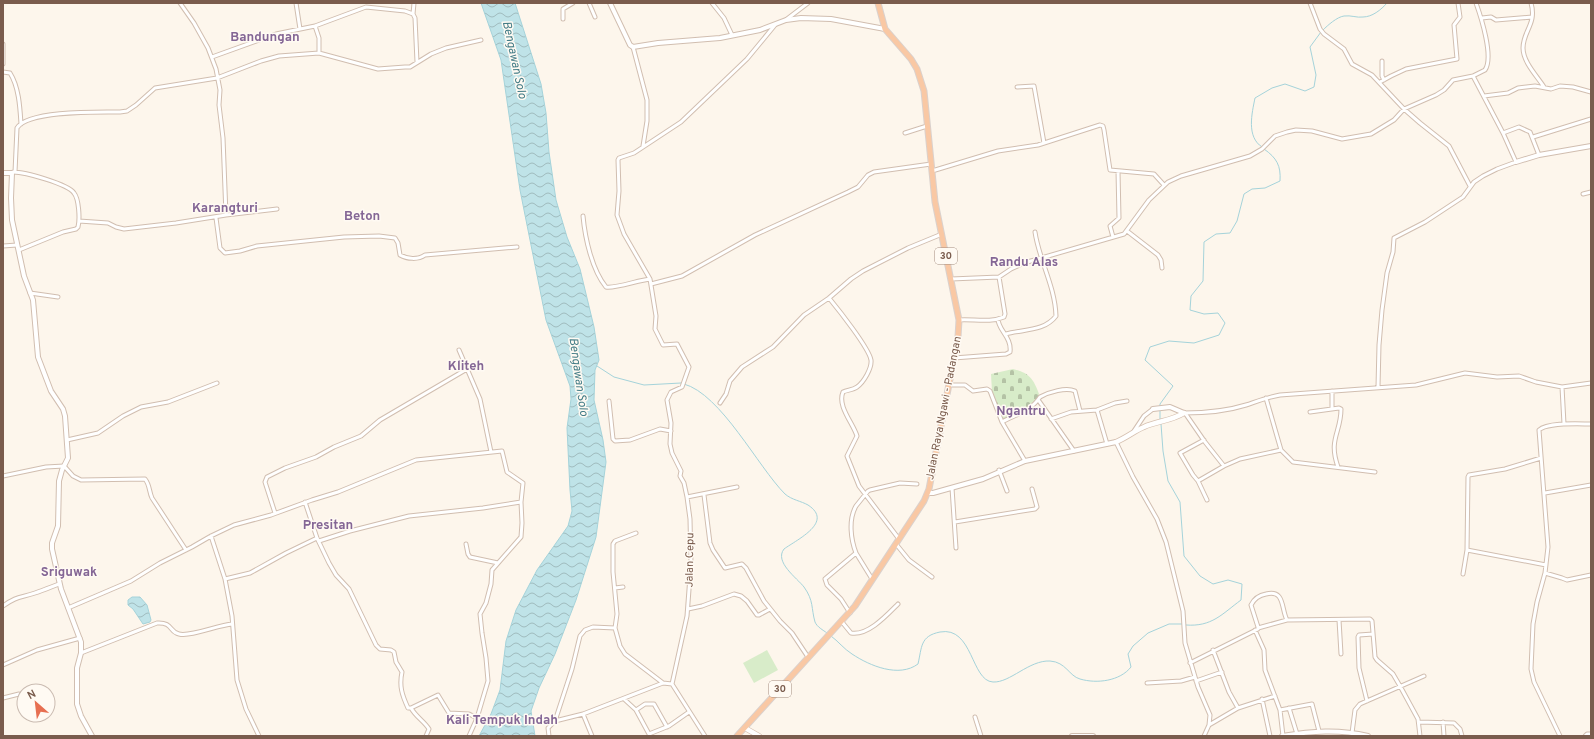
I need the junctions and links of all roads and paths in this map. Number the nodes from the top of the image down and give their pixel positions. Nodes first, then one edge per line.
1 (180, 3) edge
2 (296, 3) edge
3 (414, 3) edge
4 (574, 3) edge
5 (589, 3) edge
6 (610, 3) edge
7 (712, 3) edge
8 (808, 3) edge
9 (878, 3) edge
10 (1310, 3) edge
11 (1458, 3) edge
12 (1476, 3) edge
13 (1531, 3) edge
14 (413, 14) junction
15 (595, 17) dead end
16 (1532, 17) junction
17 (1482, 18) junction
18 (563, 19) dead end
19 (786, 20) junction
20 (775, 25) junction
21 (316, 26) junction
22 (885, 28) junction
23 (300, 29) junction
24 (732, 35) junction
25 (481, 40) dead end
26 (3, 44) edge
27 (633, 47) junction
28 (319, 53) junction
29 (212, 57) junction
30 (1382, 61) dead end
31 (417, 62) junction
32 (3, 64) edge
33 (3, 72) edge
34 (1473, 76) junction
35 (217, 78) junction
36 (1382, 81) junction
37 (1017, 86) dead end
38 (1544, 87) junction
39 (1591, 92) edge
40 (1484, 96) junction
41 (1404, 108) junction
42 (1591, 119) edge
43 (21, 124) junction
44 (927, 126) junction
45 (905, 133) dead end
46 (1503, 133) junction
47 (1533, 137) junction
48 (1044, 143) junction
49 (643, 146) junction
50 (1591, 146) edge
51 (1539, 155) junction
52 (1516, 162) junction
53 (931, 164) junction
54 (932, 171) junction
55 (1118, 171) junction
56 (13, 172) junction
57 (3, 173) edge
58 (1164, 185) junction
59 (1470, 186) junction
60 (1591, 192) edge
61 (1583, 194) dead end
62 (277, 209) dead end
63 (226, 216) junction
64 (583, 216) dead end
65 (216, 218) junction
66 (79, 221) junction
67 (1127, 231) junction
68 (1035, 232) dead end
69 (942, 234) junction
70 (1113, 237) junction
71 (17, 245) junction
72 (3, 246) edge
73 (517, 247) dead end
74 (19, 250) junction
75 (1041, 259) junction
76 (1162, 268) dead end
77 (999, 277) junction
78 (650, 279) junction
79 (951, 279) junction
80 (651, 284) junction
81 (30, 293) junction
82 (58, 297) dead end
83 (829, 298) junction
84 (998, 319) junction
85 (959, 320) junction
86 (1006, 334) junction
87 (459, 350) dead end
88 (954, 358) junction
89 (467, 369) junction
90 (217, 383) dead end
91 (1591, 383) edge
92 (949, 385) junction
93 (1562, 387) junction
94 (1378, 388) junction
95 (1332, 391) junction
96 (1266, 398) junction
97 (609, 401) dead end
98 (1038, 401) junction
99 (1127, 401) dead end
100 (720, 403) dead end
101 (1153, 409) joint
102 (1332, 409) junction
103 (1080, 410) junction
104 (1097, 410) junction
105 (1310, 412) dead end
106 (1184, 413) junction
107 (1051, 419) junction
108 (1002, 422) junction
109 (1564, 424) junction
110 (1591, 424) edge
111 (671, 431) junction
112 (1133, 433) junction
113 (67, 440) junction
114 (1204, 440) junction
115 (1116, 442) junction
116 (1107, 444) junction
117 (1281, 450) junction
118 (1074, 451) junction
119 (491, 452) junction
120 (1541, 458) junction
121 (1025, 460) junction
122 (64, 466) junction
123 (1224, 466) junction
124 (1338, 467) junction
125 (999, 470) junction
126 (1375, 472) dead end
127 (3, 476) edge
128 (1198, 481) junction
129 (917, 484) dead end
130 (1591, 485) edge
131 (737, 487) dead end
132 (952, 488) junction
133 (1032, 489) dead end
134 (1007, 491) dead end
135 (928, 493) junction
136 (1545, 493) junction
137 (866, 494) junction
138 (704, 495) junction
139 (687, 497) junction
140 (1207, 500) dead end
141 (305, 502) junction
142 (520, 502) junction
143 (275, 513) junction
144 (955, 522) junction
145 (636, 533) dead end
146 (211, 536) junction
147 (318, 540) junction
148 (897, 541) junction
149 (466, 544) dead end
150 (956, 548) dead end
151 (186, 550) junction
152 (1467, 550) junction
153 (856, 554) junction
154 (498, 563) junction
155 (1546, 565) junction
156 (1545, 573) junction
157 (1463, 574) dead end
158 (1591, 575) edge
159 (932, 577) dead end
160 (226, 579) junction
161 (873, 579) junction
162 (59, 584) junction
163 (623, 587) dead end
164 (615, 588) junction
165 (898, 604) dead end
166 (3, 606) edge
167 (68, 608) junction
168 (688, 609) junction
169 (770, 609) junction
170 (850, 613) junction
171 (1287, 620) junction
172 (1338, 620) junction
173 (842, 622) junction
174 (232, 624) junction
175 (615, 628) junction
176 (1257, 629) junction
177 (1373, 634) junction
178 (80, 638) junction
179 (1213, 650) junction
180 (81, 653) junction
181 (1341, 654) dead end
182 (809, 658) junction
183 (1190, 663) junction
184 (3, 665) edge
185 (1222, 672) junction
186 (1424, 676) dead end
187 (1194, 677) junction
188 (1196, 681) junction
189 (663, 683) junction
190 (1146, 683) dead end
191 (672, 684) junction
192 (1400, 686) junction
193 (16, 695) edge
194 (1275, 696) junction
195 (3, 698) edge
196 (624, 699) junction
197 (1262, 699) junction
198 (1367, 701) junction
199 (411, 708) junction
200 (1238, 708) junction
201 (1289, 708) junction
202 (636, 710) junction
203 (1280, 710) junction
204 (689, 712) junction
205 (583, 714) junction
206 (975, 717) dead end
207 (477, 718) junction
208 (555, 721) junction
209 (1419, 722) junction
210 (1443, 722) junction
211 (1209, 725) junction
212 (666, 727) junction
213 (745, 728) junction
214 (1322, 731) junction
215 (1352, 733) junction
216 (1297, 734) junction
217 (1591, 734) edge
218 (92, 736) edge
219 (259, 736) edge
220 (426, 736) edge
221 (469, 736) edge
222 (549, 736) edge
223 (592, 736) edge
224 (705, 736) edge
225 (737, 736) edge
226 (758, 736) edge
227 (981, 736) edge
228 (1073, 736) edge
229 (1088, 736) edge
230 (1093, 736) edge
231 (1204, 736) edge
232 (1270, 736) edge
233 (1283, 736) edge
234 (1324, 736) edge
235 (1368, 736) edge
236 (1420, 736) edge
237 (1444, 736) edge
238 (1462, 736) edge
239 (1560, 736) edge
240 (1585, 736) edge

1 - 29 street
2 - 23 street
3 - 14 street
4 - 18 street
5 - 15 street
6 - 27 street
7 - 24 street
8 - 19 street
9 - 22 highway, Jalan Raya Ngawi - Padangan / 30
10 - 36 street
11 - 36 street
12 - 17 street
13 - 16 street
14 - 21 street
14 - 31 street
16 - 17 street
16 - 38 street
17 - 34 street
19 - 20 street
19 - 22 street
20 - 24 street
20 - 49 street
21 - 23 street
21 - 28 street
22 - 44 highway, Jalan Raya Ngawi - Padangan / 30
23 - 29 street
24 - 27 street
25 - 31 street
26 - 32 street
27 - 49 street
28 - 31 street
28 - 35 street
29 - 35 street
30 - 36 street
33 - 43 street
34 - 40 street
34 - 41 street
35 - 43 street
35 - 63 street
36 - 41 street
37 - 48 street
38 - 39 street
38 - 40 street
40 - 46 street
41 - 58 street
41 - 59 street
42 - 47 street
43 - 56 street
44 - 45 street
44 - 53 highway, Jalan Raya Ngawi - Padangan / 30
46 - 47 street
46 - 52 street
47 - 51 street
48 - 54 street
48 - 55 street
49 - 78 street
50 - 51 street
51 - 52 street
52 - 59 street
53 - 54 highway, Jalan Raya Ngawi - Padangan / 30
53 - 80 street
54 - 69 highway, Jalan Raya Ngawi - Padangan / 30
55 - 58 street
55 - 70 street
56 - 57 street
56 - 66 street
56 - 71 street
58 - 67 street
59 - 94 street
60 - 61 street
62 - 63 street
63 - 65 street
64 - 78 street
65 - 66 street
65 - 73 street
66 - 74 street
67 - 70 street
67 - 76 street
68 - 75 street
69 - 79 highway, Jalan Raya Ngawi - Padangan / 30
69 - 83 street
70 - 75 street
71 - 72 street
71 - 74 street
74 - 81 street
75 - 77 street
75 - 86 street
77 - 79 street
77 - 84 street
78 - 80 street
79 - 85 highway, Jalan Raya Ngawi - Padangan / 30
80 - 111 street, Jalan Cepu
81 - 82 street
81 - 113 street
83 - 100 street
83 - 137 street
84 - 85 street
84 - 86 street
85 - 88 highway, Jalan Raya Ngawi - Padangan / 30
86 - 88 street
87 - 89 street
88 - 92 highway, Jalan Raya Ngawi - Padangan / 30
89 - 119 street
89 - 143 street
90 - 113 street
91 - 93 street
92 - 108 street
92 - 135 highway, Jalan Raya Ngawi - Padangan / 30
93 - 94 street
93 - 109 street
94 - 95 street
95 - 96 street
95 - 102 street
96 - 106 street
96 - 117 street
97 - 111 street
98 - 103 street
98 - 107 street
98 - 108 street
99 - 104 street
101 - 106 street
101 - 112 street
102 - 105 street
102 - 124 street
103 - 104 street
103 - 107 street
104 - 116 street
106 - 112 main road
106 - 114 street
107 - 118 street
108 - 121 street
109 - 110 street
109 - 120 street
111 - 139 street, Jalan Cepu
112 - 115 main road
113 - 122 street
114 - 123 street
114 - 128 street
115 - 116 street
115 - 183 street
116 - 118 street
117 - 123 street
117 - 124 street
118 - 121 street
119 - 141 street
119 - 142 street
120 - 136 street
120 - 152 street
121 - 125 street
122 - 127 street
122 - 151 street
122 - 162 street
123 - 128 street
124 - 126 street
125 - 132 street
125 - 134 street
128 - 140 street
129 - 137 street
130 - 136 street
131 - 138 street
132 - 135 street
132 - 144 street
133 - 144 street
135 - 148 highway, Jalan Raya Ngawi - Padangan / 30
136 - 155 street
137 - 148 street
137 - 153 street
138 - 139 street
138 - 169 street
139 - 168 street, Jalan Cepu
141 - 143 street
141 - 147 street
142 - 147 street
142 - 154 street
143 - 146 street
144 - 150 street
145 - 164 street
146 - 151 street
146 - 160 street
147 - 160 street
147 - 199 street
148 - 159 street
148 - 161 highway, Jalan Raya Ngawi - Padangan / 30
149 - 154 street
151 - 167 street
152 - 155 street
152 - 157 street
153 - 161 street
153 - 170 street
154 - 207 street
155 - 156 street
156 - 158 street
156 - 239 street
160 - 174 street
161 - 170 highway, Jalan Raya Ngawi - Padangan / 30
162 - 166 street
162 - 167 street
163 - 164 street
164 - 175 street
165 - 173 street
167 - 178 street
168 - 169 street
168 - 191 street, Jalan Cepu
169 - 182 street
170 - 173 highway, Jalan Raya Ngawi - Padangan / 30
171 - 172 street
171 - 176 street
171 - 176 street
172 - 177 street
172 - 181 street
173 - 182 highway, Jalan Raya Ngawi - Padangan / 30
174 - 180 street
174 - 219 street
175 - 189 street
175 - 208 street
176 - 179 street
176 - 194 street
177 - 192 street
177 - 198 street
178 - 180 street
178 - 184 street
179 - 183 street
179 - 185 street
180 - 218 street
182 - 213 highway, 30
183 - 187 street
185 - 188 street
185 - 200 street
186 - 192 street
187 - 188 street
187 - 190 street
188 - 211 street
189 - 191 street
189 - 196 street
191 - 204 street
192 - 198 street
192 - 209 street
193 - 195 street
194 - 197 street
194 - 203 street
196 - 202 street
196 - 205 street
197 - 200 street
197 - 232 street
198 - 215 street
199 - 207 street
199 - 220 street
200 - 211 street
201 - 203 street
201 - 214 street
201 - 216 street
202 - 212 street
202 - 212 street
203 - 233 street
204 - 212 street
204 - 224 street
205 - 208 street
205 - 223 street
206 - 227 street
207 - 221 street
208 - 222 street
209 - 210 street
209 - 236 street
210 - 237 street
210 - 238 street
211 - 231 street
213 - 225 highway, 30
213 - 226 main road
214 - 215 street
214 - 216 street
214 - 234 street
215 - 235 street
216 - 233 street
217 - 240 street
228 - 229 street
229 - 230 street

